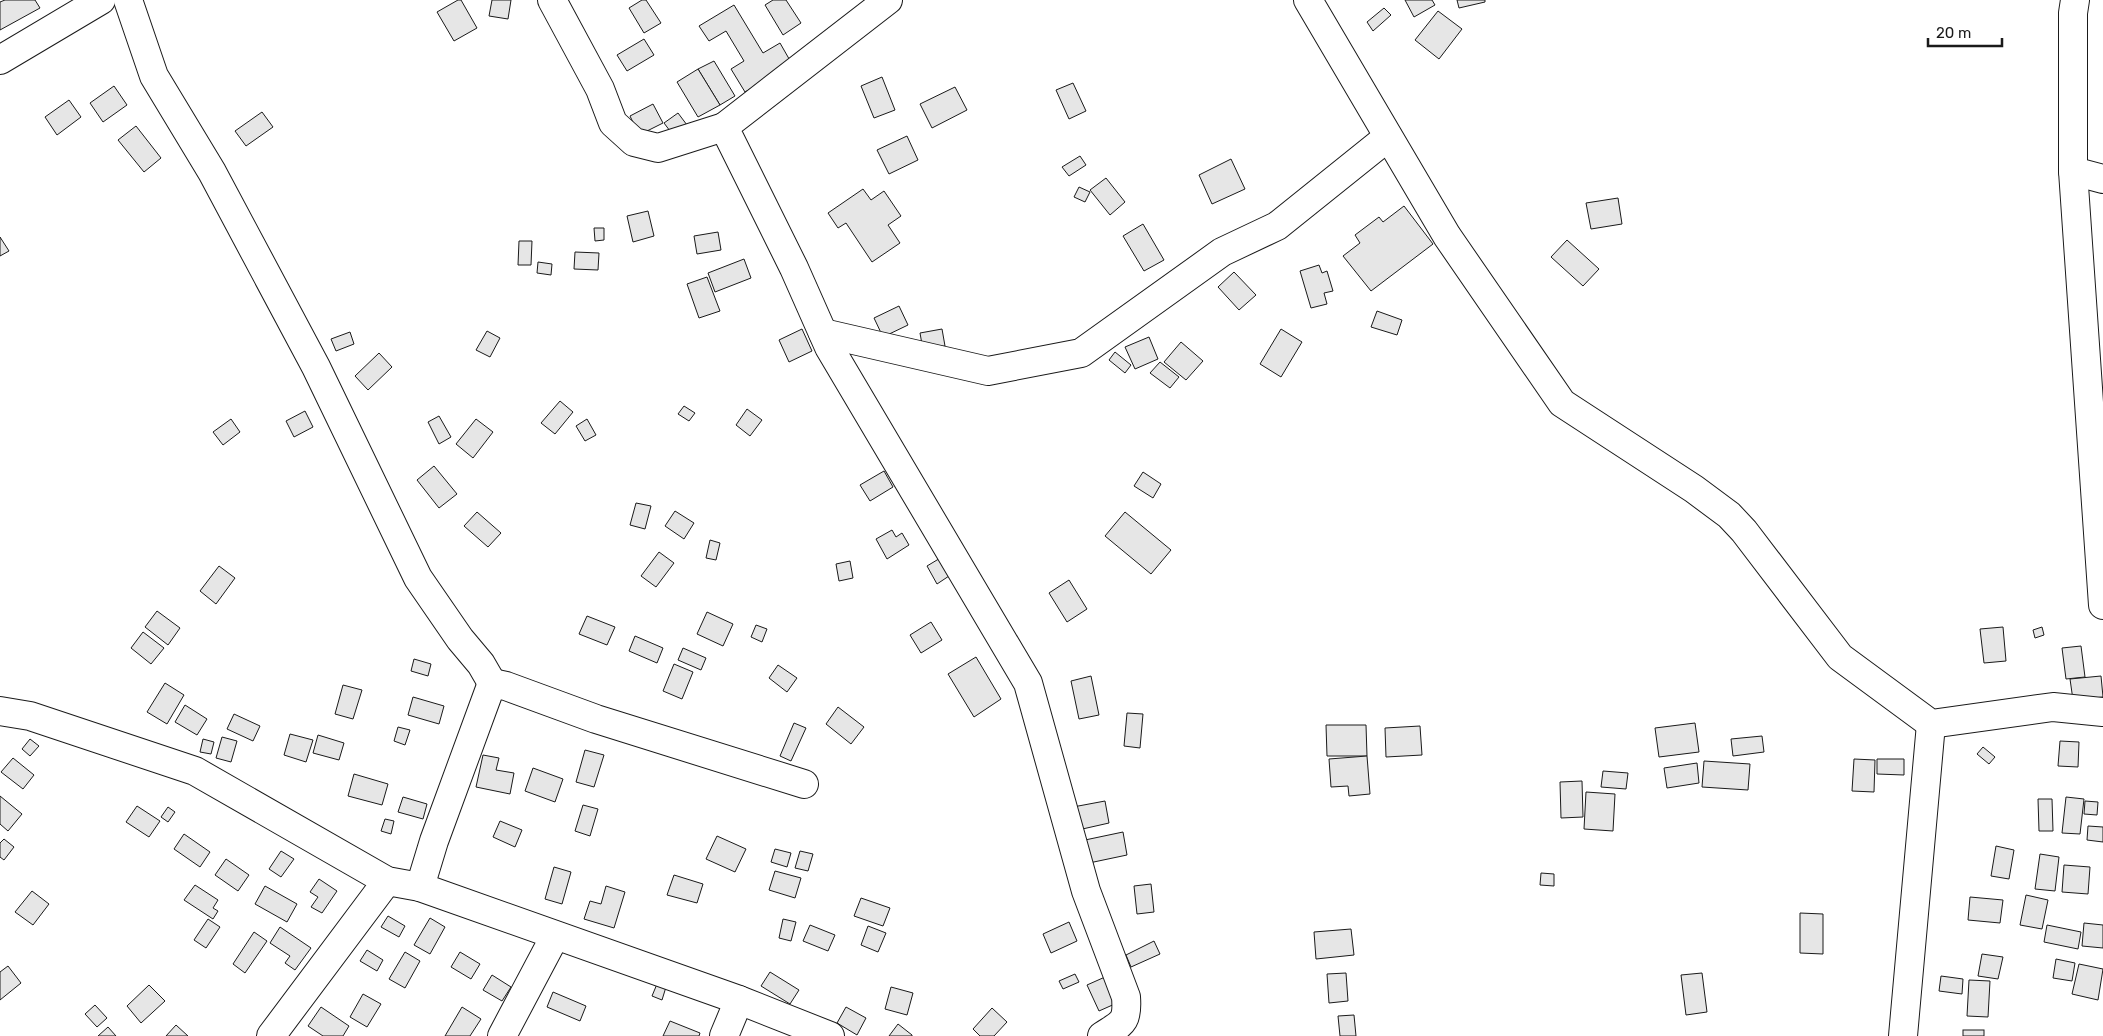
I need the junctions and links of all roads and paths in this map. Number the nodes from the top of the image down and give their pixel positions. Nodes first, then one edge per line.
1 (100, 0) edge
2 (128, 0) edge
3 (552, 0) edge
4 (888, 0) edge
5 (1308, 0) edge
6 (2074, 6) edge
7 (0, 60) edge
8 (724, 127) junction
9 (1388, 137) junction
10 (2073, 171) junction
11 (2103, 179) edge
12 (822, 333) junction
13 (2103, 605) edge
14 (492, 683) junction
15 (0, 711) edge
16 (2103, 712) edge
17 (1931, 724) junction
18 (804, 784) dead end
19 (387, 881) junction
20 (420, 887) junction
21 (554, 936) junction
22 (739, 1000) junction
23 (271, 1036) edge
24 (502, 1036) edge
25 (724, 1036) edge
26 (830, 1036) edge
27 (1102, 1036) edge
28 (1903, 1036) edge

1 - 7 street
2 - 14 street
3 - 8 street
4 - 8 street
5 - 9 street
6 - 10 street
8 - 12 street
9 - 12 street
9 - 17 street
10 - 11 street
10 - 13 street
12 - 27 street
14 - 18 street
14 - 20 street
15 - 19 street
16 - 17 street
17 - 28 street
19 - 20 street
19 - 23 street
20 - 21 street
21 - 22 street
21 - 24 street
22 - 25 street
22 - 26 street

